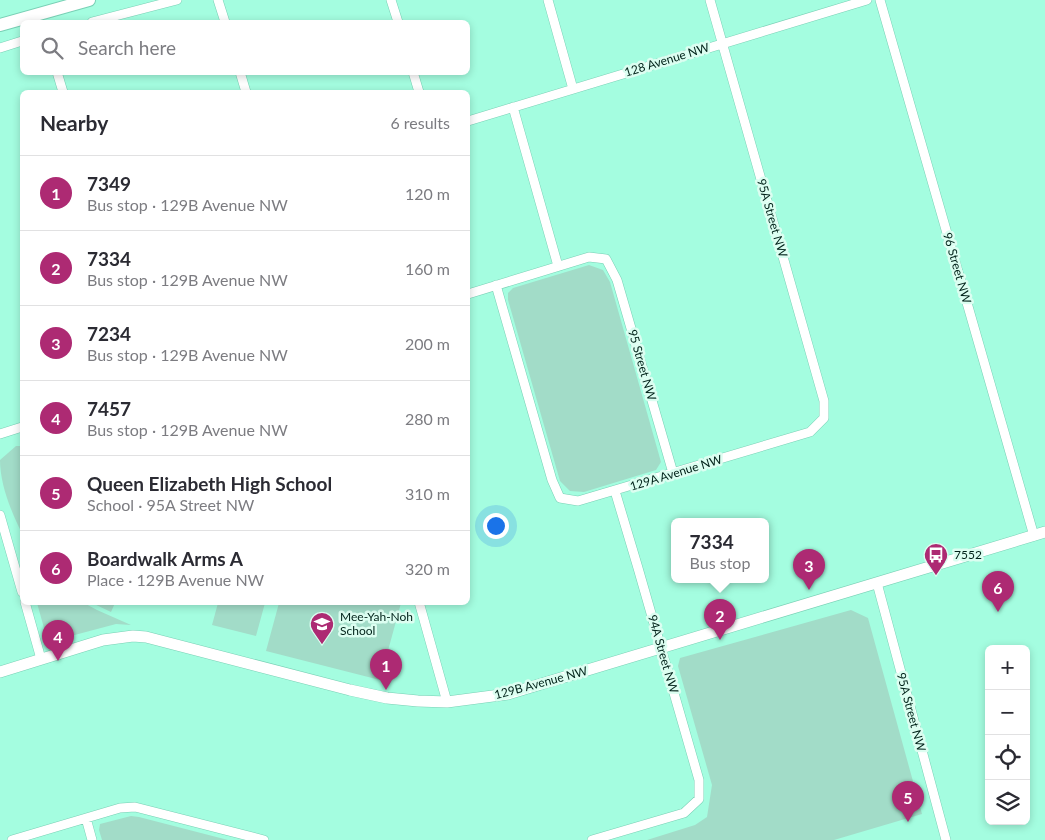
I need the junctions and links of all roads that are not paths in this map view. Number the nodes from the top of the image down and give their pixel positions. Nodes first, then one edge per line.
1 (88, 0) edge
2 (177, 0) edge
3 (218, 0) edge
4 (391, 0) edge
5 (548, 0) edge
6 (710, 0) edge
7 (866, 0) edge
8 (880, 0) edge
9 (41, 18) edge
10 (100, 20) edge
11 (224, 20) edge
12 (397, 20) edge
13 (20, 22) edge
14 (0, 25) edge
15 (20, 42) edge
16 (722, 44) junction
17 (0, 48) edge
18 (59, 75) edge
19 (241, 75) edge
20 (414, 75) edge
21 (574, 88) junction
22 (62, 90) edge
23 (245, 90) edge
24 (418, 90) edge
25 (513, 107) junction
26 (470, 120) edge
27 (558, 266) junction
28 (496, 285) junction
29 (470, 293) edge
30 (20, 428) edge
31 (810, 432) joint
32 (0, 434) edge
33 (673, 473) junction
34 (615, 491) junction
35 (0, 515) edge
36 (1040, 534) edge
37 (877, 583) junction
38 (20, 585) edge
39 (26, 605) edge
40 (420, 605) edge
41 (662, 649) junction
42 (41, 659) junction
43 (0, 672) edge
44 (447, 702) junction
45 (86, 818) junction
46 (12, 840) edge
47 (92, 840) edge
48 (264, 840) edge
49 (592, 840) edge
50 (946, 840) edge

1 - 9 main road
2 - 10 street
3 - 11 street
4 - 12 street
5 - 21 street
6 - 16 street, 95A Street NW
7 - 16 street, 128 Avenue NW
8 - 36 street, 96 Street NW
13 - 14 main road
15 - 17 street
16 - 21 street, 128 Avenue NW
16 - 31 street, 95A Street NW
18 - 22 street
19 - 23 street
20 - 24 street
21 - 25 street, 128 Avenue NW
25 - 26 street, 128 Avenue NW
25 - 27 street
27 - 28 street
27 - 33 street, 95 Street NW
28 - 29 street
28 - 34 street, 129A Avenue NW
30 - 32 street
31 - 33 street, 129A Avenue NW
33 - 34 street, 129A Avenue NW
34 - 41 street, 94A Street NW
35 - 38 street
36 - 37 street, 129B Avenue NW
37 - 41 street, 129B Avenue NW
37 - 50 street, 95A Street NW
39 - 42 street
40 - 44 street
41 - 44 street, 129B Avenue NW
41 - 49 street, 94A Street NW
42 - 43 street, 129B Avenue NW
42 - 44 street, 129B Avenue NW
45 - 46 street
45 - 47 street
45 - 48 street

